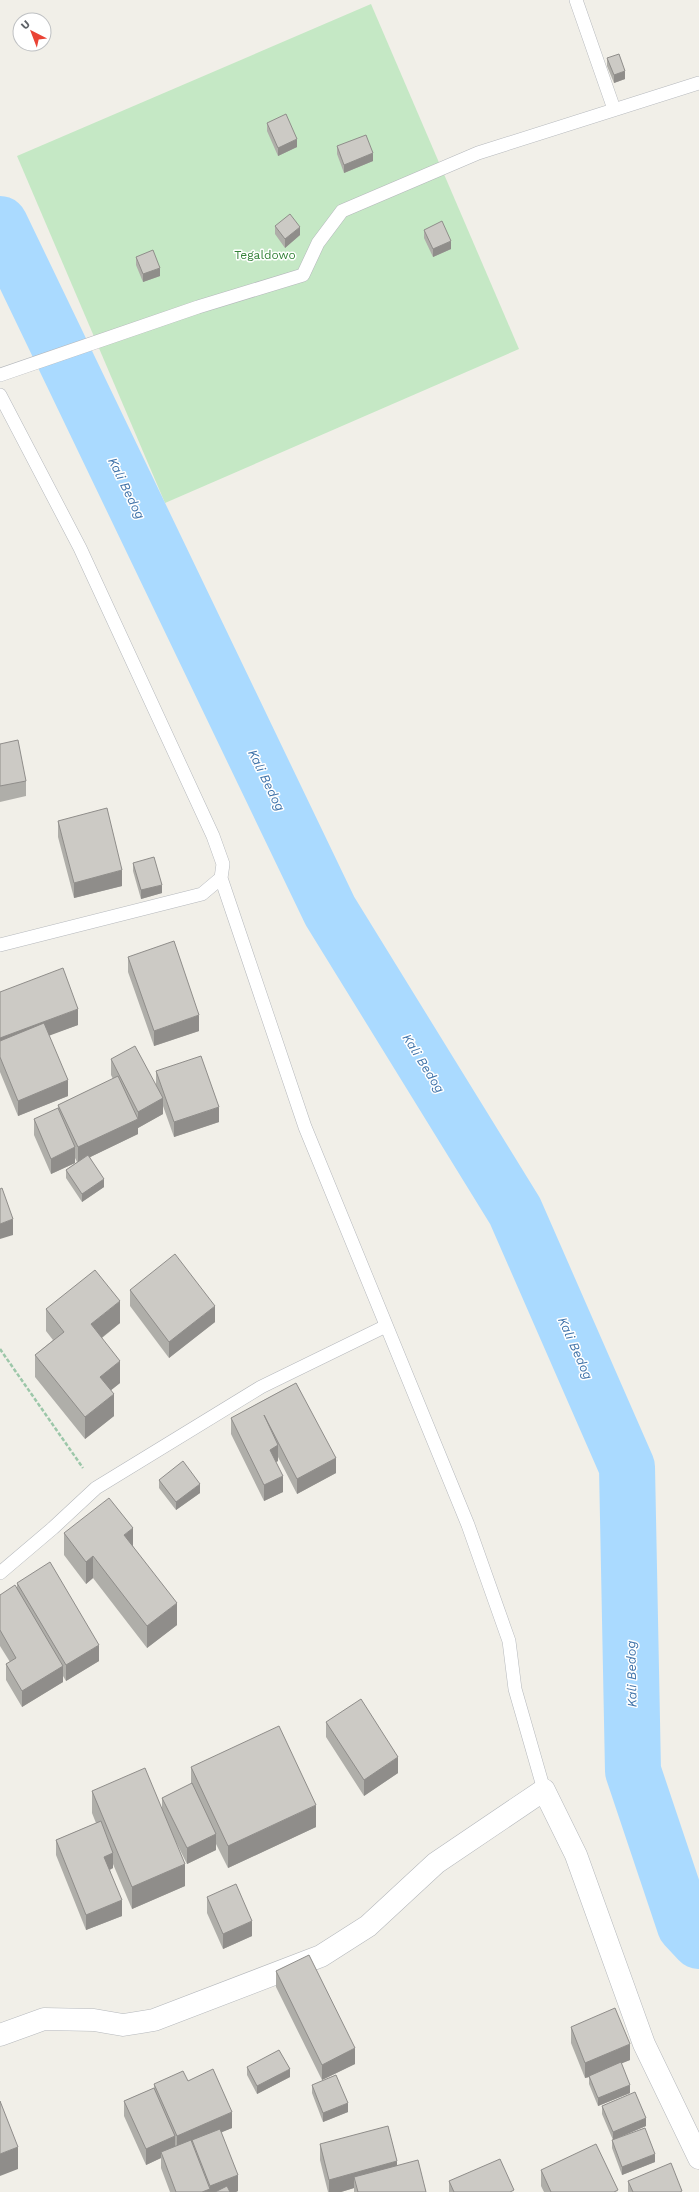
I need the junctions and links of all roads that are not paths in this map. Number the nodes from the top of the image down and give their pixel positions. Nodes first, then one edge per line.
1 (576, 0) edge
2 (699, 83) edge
3 (614, 109) junction
4 (5, 372) edge
5 (0, 395) edge
6 (221, 878) junction
7 (0, 945) edge
8 (386, 1326) junction
9 (0, 1573) edge
10 (544, 1790) junction
11 (0, 2035) edge
12 (699, 2158) edge

1 - 3 lane
2 - 3 lane
3 - 4 lane
5 - 6 lane
6 - 7 lane
6 - 8 lane
8 - 9 lane
8 - 10 lane
10 - 11 street
10 - 12 street

